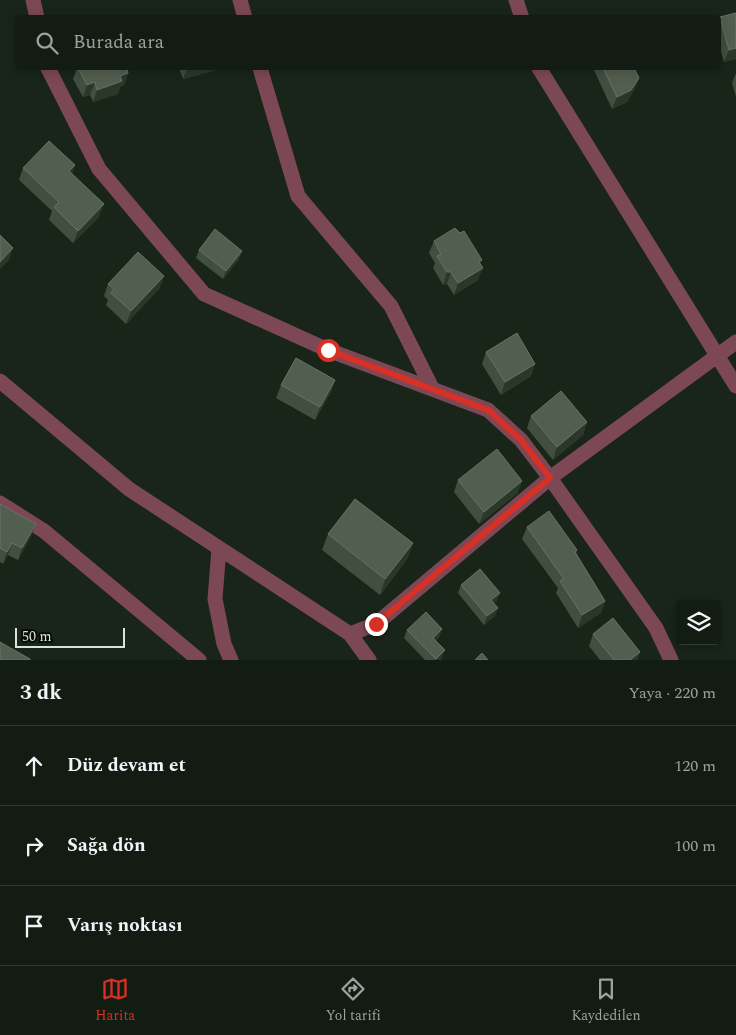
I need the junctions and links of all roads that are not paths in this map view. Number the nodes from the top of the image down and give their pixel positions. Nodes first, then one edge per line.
1 (34, 0) edge
2 (240, 0) edge
3 (516, 0) edge
4 (36, 15) edge
5 (244, 15) edge
6 (521, 15) edge
7 (49, 70) edge
8 (261, 70) edge
9 (540, 70) edge
10 (736, 342) edge
11 (717, 355) junction
12 (0, 381) edge
13 (736, 386) edge
14 (432, 388) junction
15 (550, 478) junction
16 (0, 502) edge
17 (219, 548) junction
18 (350, 634) junction
19 (199, 660) edge
20 (231, 660) edge
21 (369, 660) edge
22 (671, 660) edge

1 - 4 street
2 - 5 street
3 - 6 street
7 - 14 street
8 - 14 street
9 - 11 street
10 - 11 street
11 - 13 street
11 - 15 street
12 - 17 street
14 - 15 street
15 - 18 street
15 - 22 street
16 - 19 street
17 - 18 street
17 - 20 street
18 - 21 street

